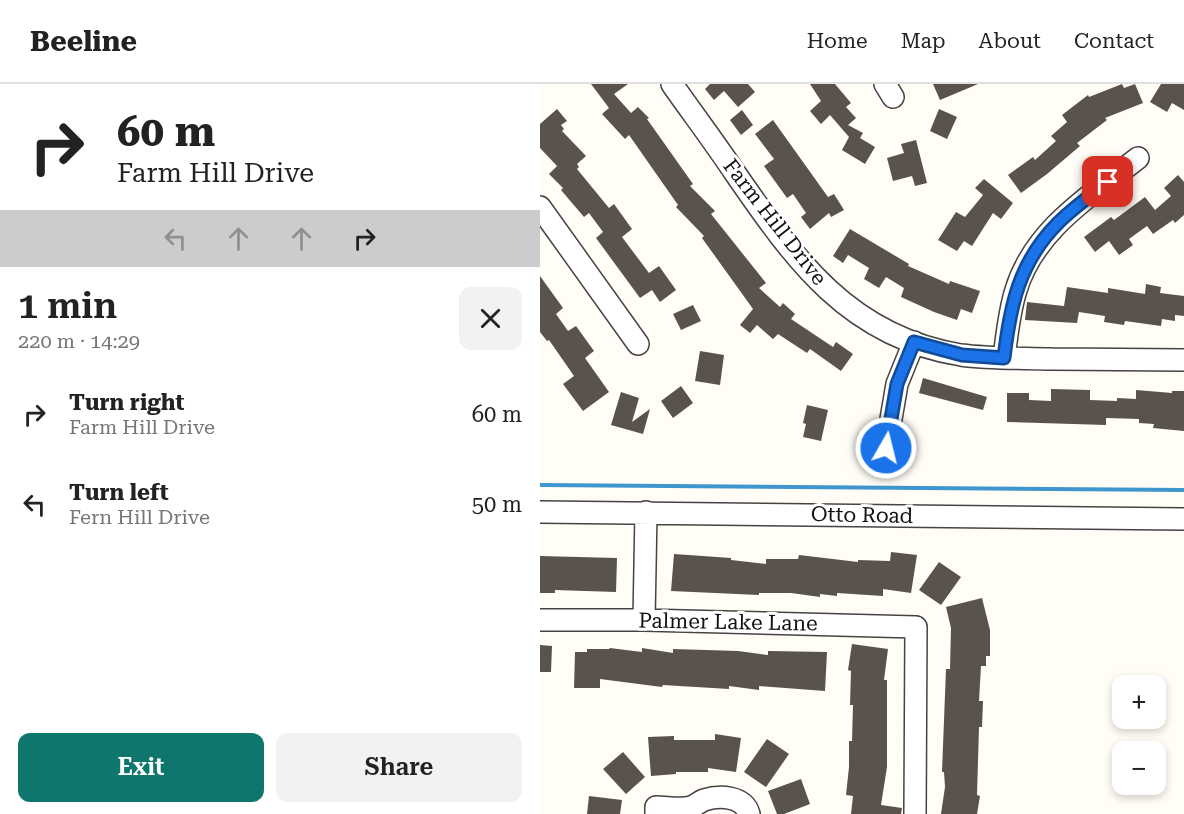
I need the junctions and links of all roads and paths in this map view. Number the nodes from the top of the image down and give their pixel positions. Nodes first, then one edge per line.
1 (672, 84) edge
2 (1138, 158) dead end
3 (540, 207) edge
4 (914, 342) junction
5 (638, 344) dead end
6 (1004, 358) junction
7 (1184, 360) edge
8 (886, 448) dead end
9 (540, 512) edge
10 (646, 512) junction
11 (1184, 519) edge
12 (540, 620) edge
13 (644, 620) junction
14 (656, 811) edge
15 (697, 811) edge
16 (749, 814) edge
17 (915, 814) edge

1 - 4 street, Farm Hill Drive
2 - 6 street
3 - 5 street
4 - 6 street, Farm Hill Drive
4 - 8 street
6 - 7 street, Farm Hill Drive
9 - 10 street, Otto Road
10 - 11 street, Otto Road
10 - 13 street
12 - 13 street, Palmer Lake Lane
13 - 17 street, Palmer Lake Lane
14 - 15 street
15 - 16 street

